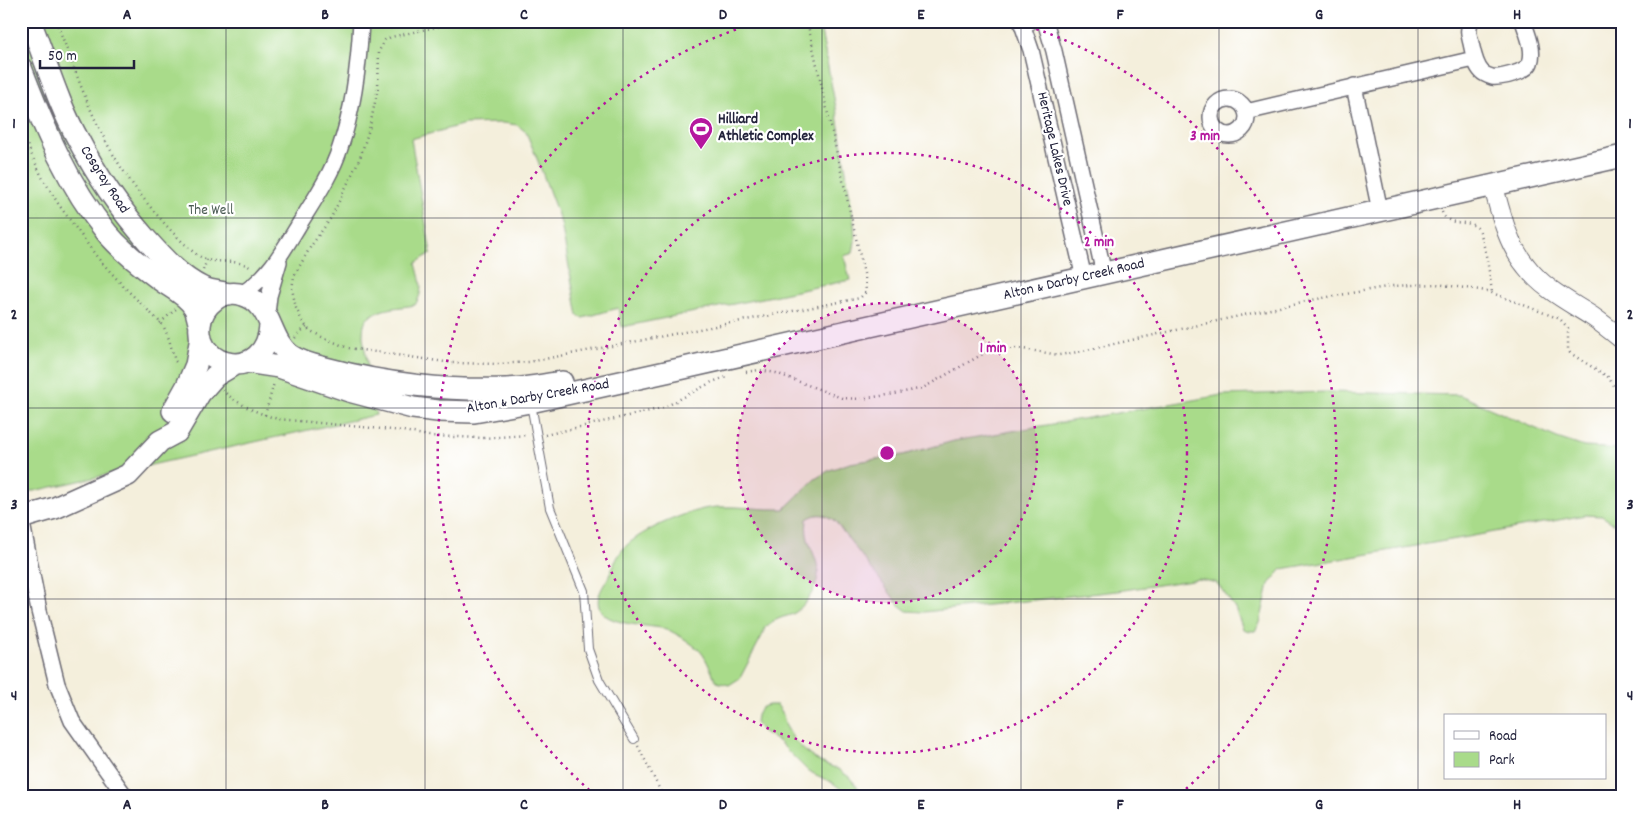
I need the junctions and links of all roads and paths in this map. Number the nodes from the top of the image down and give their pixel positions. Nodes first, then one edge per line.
1 (30, 21) edge
2 (56, 21) edge
3 (376, 21) edge
4 (462, 21) edge
5 (806, 21) edge
6 (1040, 21) edge
7 (1045, 21) edge
8 (1471, 21) edge
9 (1523, 21) edge
10 (361, 23) edge
11 (1023, 25) edge
12 (1474, 59) junction
13 (21, 68) edge
14 (1354, 86) junction
15 (1246, 112) dead end
16 (21, 132) edge
17 (1623, 156) edge
18 (1069, 169) junction
19 (1493, 185) junction
20 (1439, 198) junction
21 (1380, 211) junction
22 (282, 254) junction
23 (256, 274) dead end
24 (1094, 276) junction
25 (1492, 293) junction
26 (235, 294) junction
27 (181, 304) dead end
28 (269, 320) junction
29 (160, 323) junction
30 (306, 327) junction
31 (200, 331) junction
32 (1623, 340) edge
33 (291, 345) dead end
34 (241, 363) junction
35 (180, 366) dead end
36 (684, 368) junction
37 (741, 373) dead end
38 (732, 375) dead end
39 (275, 382) dead end
40 (221, 389) dead end
41 (1623, 398) edge
42 (530, 402) junction
43 (265, 415) junction
44 (537, 437) junction
45 (160, 440) junction
46 (21, 518) edge
47 (634, 739) joint
48 (125, 796) edge
49 (663, 796) edge

1 - 26 main road, Cosgray Road
2 - 23 path
3 - 10 lane
4 - 30 path
5 - 30 path
6 - 11 lane
7 - 18 street, Heritage Lakes Drive
8 - 12 street
9 - 12 street
10 - 22 street
11 - 18 street, Heritage Lakes Drive
12 - 14 street
13 - 31 main road, Cosgray Road
14 - 15 street
14 - 21 street
16 - 29 path
17 - 19 main road
18 - 24 street, Heritage Lakes Drive
18 - 24 street, Heritage Lakes Drive
19 - 20 main road, Alton & Darby Creek Road
19 - 32 street
20 - 21 main road, Alton & Darby Creek Road
20 - 25 path
21 - 24 main road, Alton & Darby Creek Road
22 - 26 street
22 - 28 street
24 - 36 main road, Alton & Darby Creek Road
25 - 37 path
25 - 41 path
26 - 28 main road
26 - 31 main road
27 - 29 path
28 - 34 main road
28 - 36 main road, Alton & Darby Creek Road
29 - 35 path
30 - 33 path
31 - 34 main road
31 - 45 main road
34 - 42 main road, Alton & Darby Creek Road
34 - 45 main road
36 - 42 main road, Alton & Darby Creek Road
38 - 44 path
39 - 43 path
40 - 43 path
42 - 44 lane
43 - 44 path
44 - 47 lane
45 - 46 main road
46 - 48 street
47 - 49 path

